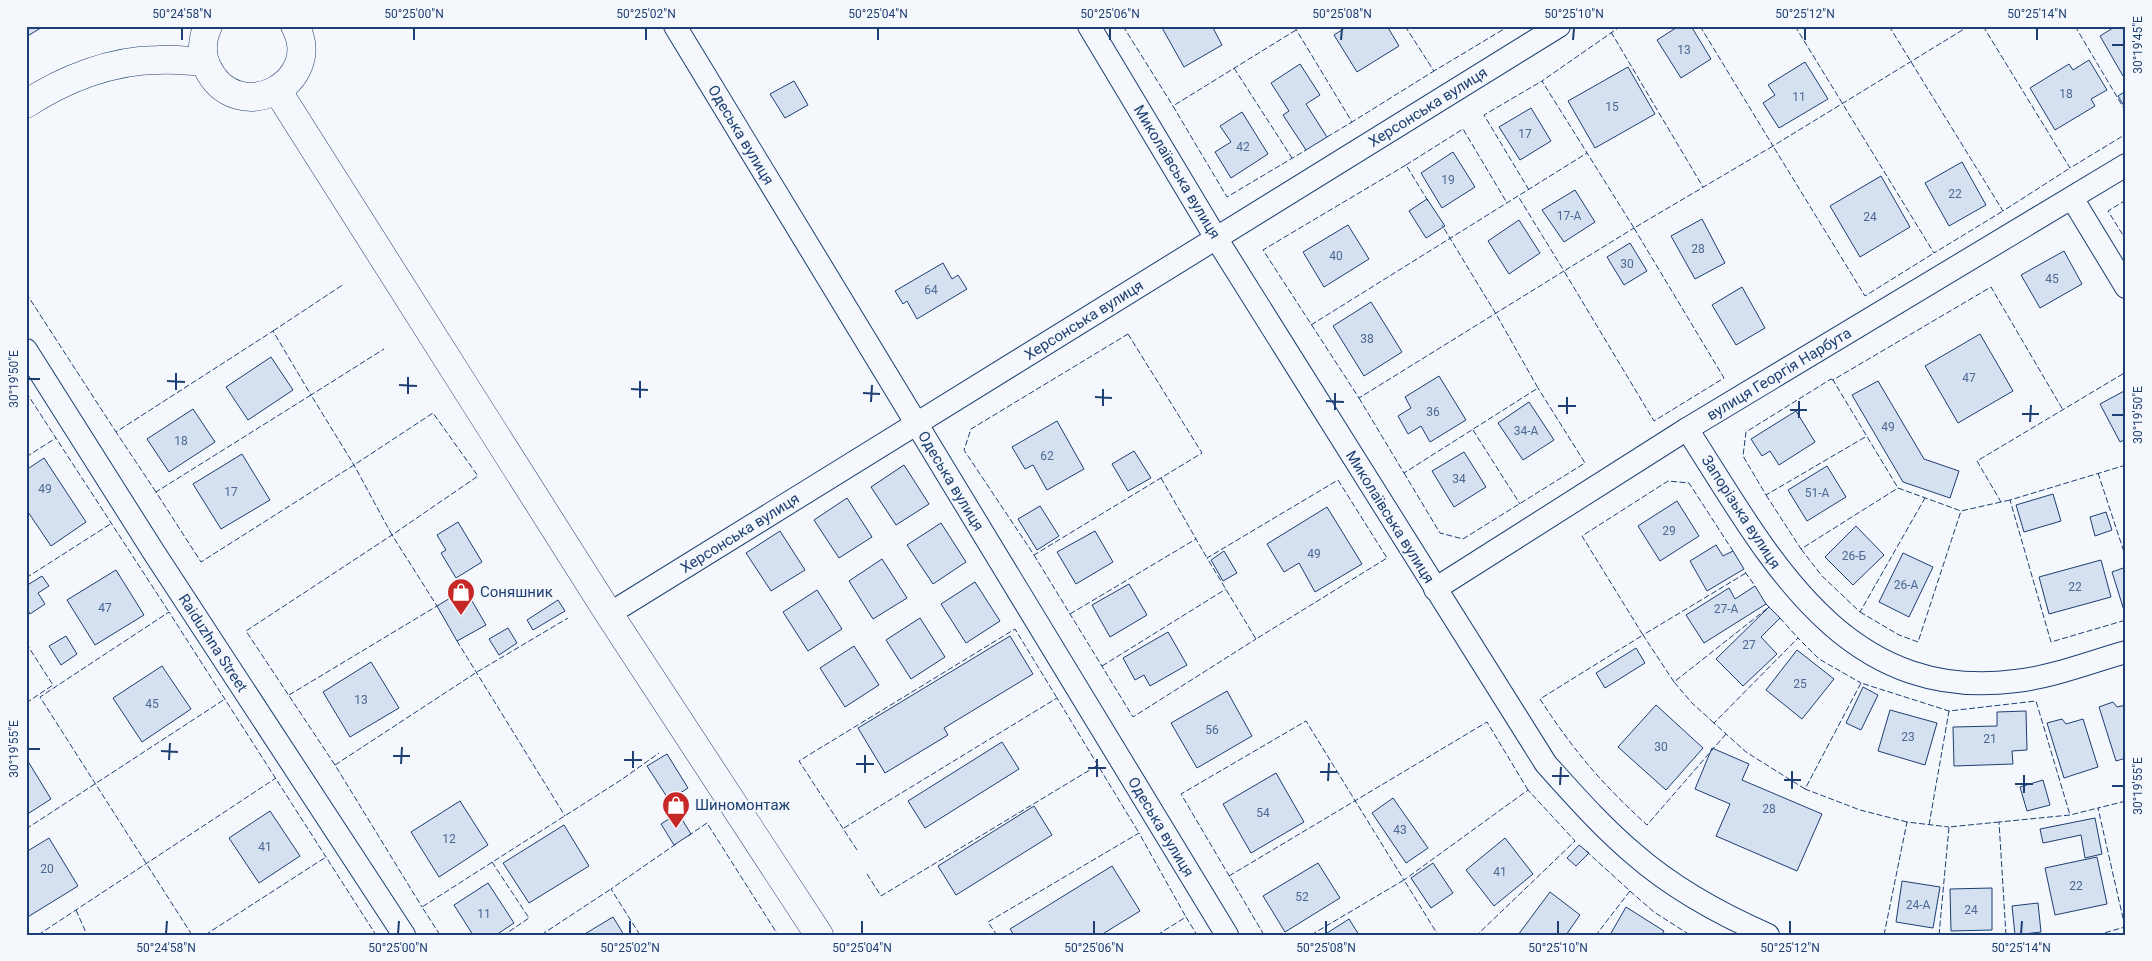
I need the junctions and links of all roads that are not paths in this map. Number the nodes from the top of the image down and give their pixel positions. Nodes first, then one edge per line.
1 (208, 26) edge
2 (295, 26) edge
3 (675, 26) edge
4 (1089, 26) edge
5 (1558, 26) edge
6 (204, 62) junction
7 (277, 90) junction
8 (26, 104) edge
9 (2126, 165) edge
10 (2072, 198) junction
11 (1216, 238) junction
12 (2126, 287) edge
13 (26, 350) edge
14 (916, 425) junction
15 (1687, 429) junction
16 (1435, 589) junction
17 (609, 614) junction
18 (2126, 652) edge
19 (404, 935) edge
20 (818, 935) edge
21 (1227, 935) edge
22 (1768, 935) edge

1 - 6 main road
2 - 7 main road
3 - 14 street, Одеська вулиця
4 - 11 street, Миколаївська вулиця
5 - 11 street, Херсонська вулиця
6 - 7 main road
6 - 8 main road
7 - 17 main road
9 - 10 street, вулиця Георгія Нарбута
10 - 12 street
10 - 15 street, вулиця Георгія Нарбута
11 - 14 street, Херсонська вулиця
11 - 16 street, Миколаївська вулиця
13 - 19 street, Raiduzhna Street
14 - 17 street, Херсонська вулиця
14 - 21 street, Одеська вулиця
15 - 16 street, вулиця Георгія Нарбута
15 - 18 street, Запорізька вулиця
16 - 22 street, Миколаївська вулиця
17 - 20 main road

